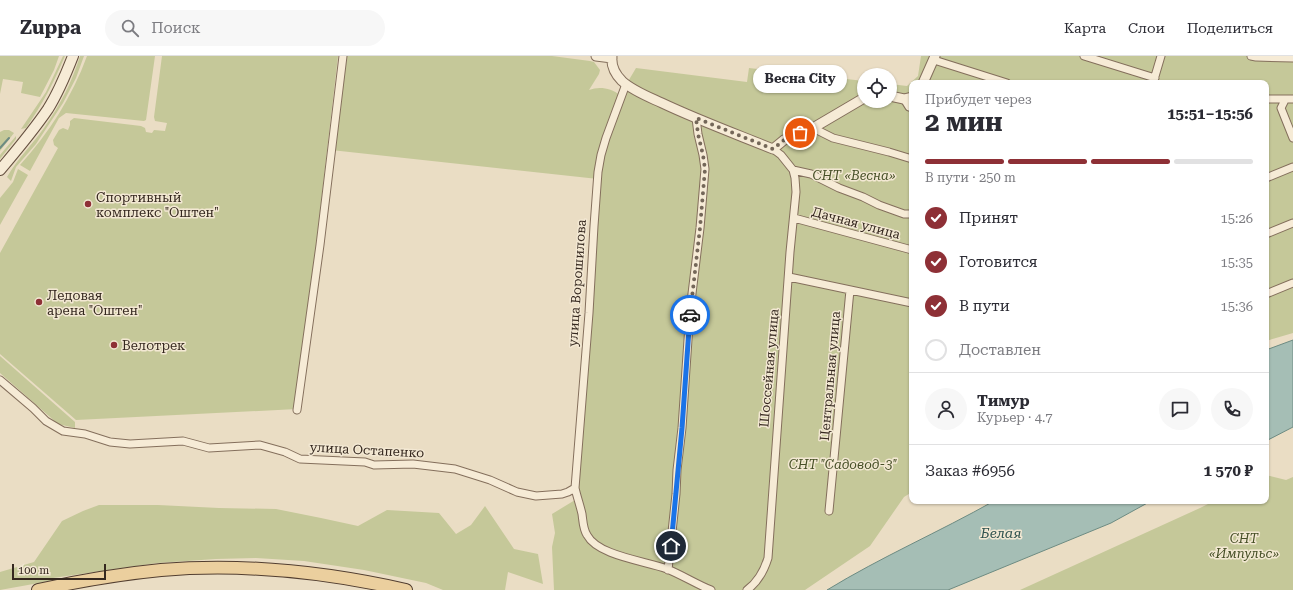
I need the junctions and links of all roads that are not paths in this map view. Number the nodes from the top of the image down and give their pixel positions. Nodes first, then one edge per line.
1 (73, 56) edge
2 (343, 56) edge
3 (596, 56) edge
4 (1084, 56) edge
5 (1161, 56) edge
6 (1251, 56) edge
7 (612, 57) edge
8 (935, 58) edge
9 (1293, 58) edge
10 (924, 80) edge
11 (997, 80) edge
12 (1151, 80) edge
13 (1154, 80) edge
14 (626, 84) junction
15 (897, 97) edge
16 (908, 98) edge
17 (1269, 99) edge
18 (1293, 99) edge
19 (1285, 100) junction
20 (857, 102) edge
21 (696, 118) junction
22 (812, 128) junction
23 (1293, 138) edge
24 (773, 149) junction
25 (909, 158) edge
26 (1293, 167) edge
27 (0, 170) edge
28 (793, 170) junction
29 (1269, 177) edge
30 (909, 214) edge
31 (794, 218) junction
32 (1293, 223) edge
33 (1269, 233) edge
34 (909, 249) edge
35 (789, 277) junction
36 (1293, 284) edge
37 (850, 290) junction
38 (1269, 293) edge
39 (909, 302) edge
40 (0, 380) edge
41 (297, 410) dead end
42 (575, 488) junction
43 (829, 512) dead end
44 (668, 570) junction
45 (38, 590) edge
46 (406, 590) edge
47 (711, 590) edge
48 (746, 590) edge

1 - 27 main road
2 - 41 street
3 - 7 street
4 - 12 street
5 - 13 street
6 - 9 street
7 - 14 street
8 - 10 street
8 - 11 street
14 - 21 street
14 - 42 street, улица Ворошилова
15 - 16 street
17 - 19 street
18 - 19 street
19 - 23 street
20 - 22 street
21 - 24 street
21 - 44 street
22 - 24 street
22 - 25 street
24 - 28 street
26 - 29 street
28 - 30 street
28 - 31 street, Шоссейная улица
31 - 34 street, Дачная улица
31 - 35 street, Шоссейная улица
32 - 33 street
35 - 37 street
35 - 48 street, Шоссейная улица
36 - 38 street
37 - 39 street
37 - 43 street, Центральная улица
40 - 42 street, улица Остапенко
42 - 44 street, улица Ворошилова
44 - 47 street, улица Ворошилова
45 - 46 main road

